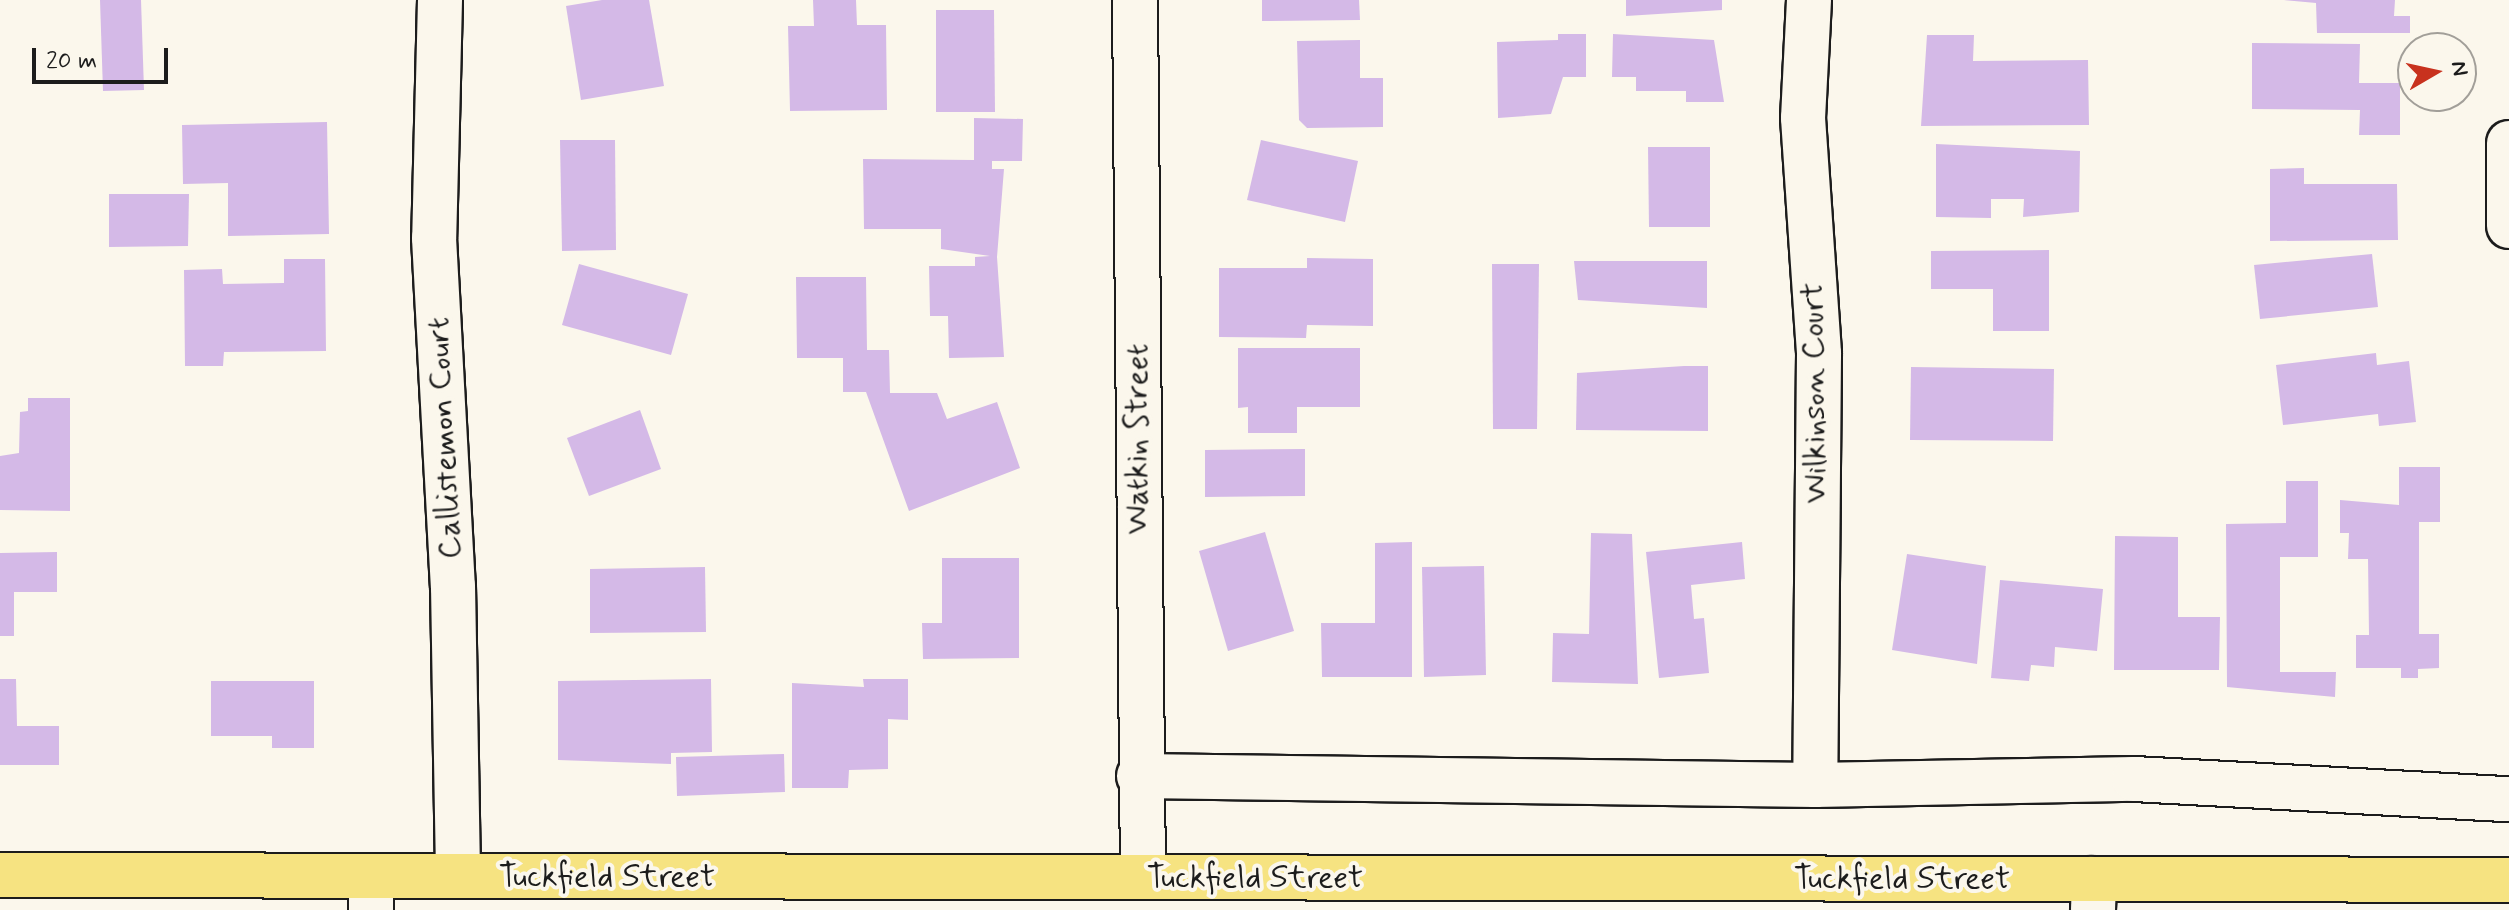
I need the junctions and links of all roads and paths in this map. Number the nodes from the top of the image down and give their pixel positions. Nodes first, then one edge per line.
1 (440, 0) edge
2 (1135, 0) edge
3 (1809, 0) edge
4 (2509, 143) edge
5 (2509, 226) edge
6 (1139, 776) junction
7 (1815, 785) junction
8 (2509, 799) edge
9 (0, 875) edge
10 (458, 876) junction
11 (1143, 877) junction
12 (2509, 880) edge
13 (371, 893) edge
14 (2094, 895) edge

1 - 10 street, Callistemon Court
2 - 6 street, Watkin Street
3 - 7 street, Wilkinson Court
4 - 5 street
6 - 7 street
6 - 11 street, Watkin Street
7 - 8 street
9 - 13 main road, Tuckfield Street
10 - 11 main road, Tuckfield Street
10 - 13 main road, Tuckfield Street
11 - 14 main road, Tuckfield Street
12 - 14 main road, Tuckfield Street

